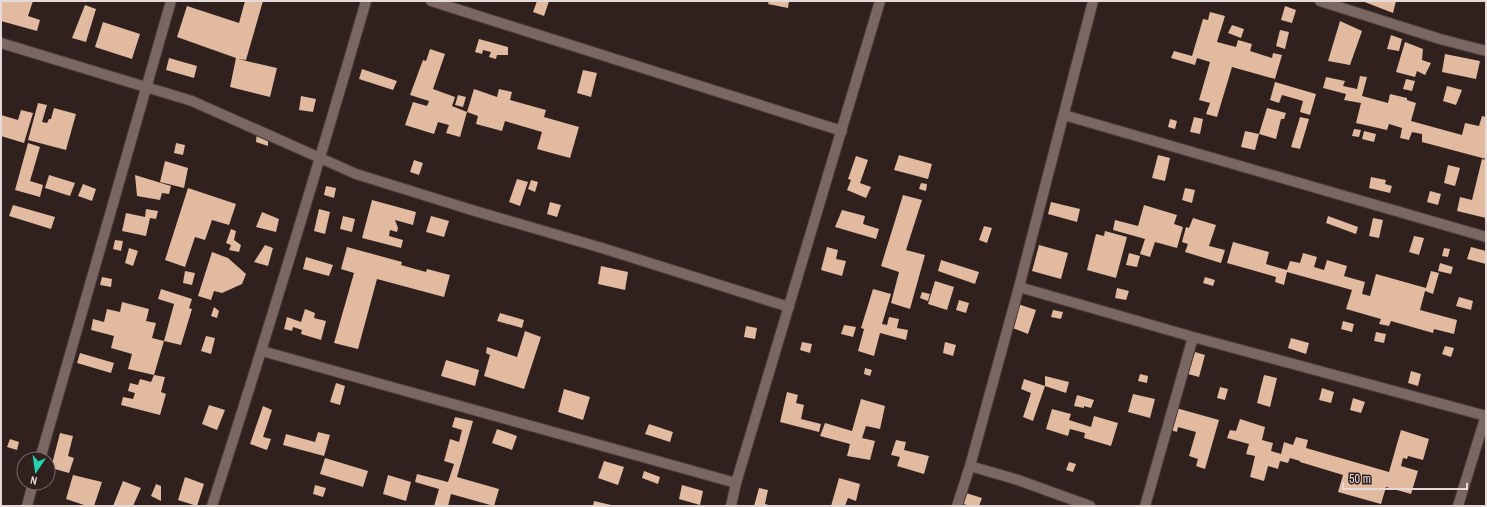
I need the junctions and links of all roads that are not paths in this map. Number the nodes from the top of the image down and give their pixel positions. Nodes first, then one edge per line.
1 (171, 1) edge
2 (366, 1) edge
3 (431, 1) edge
4 (880, 1) edge
5 (1093, 1) edge
6 (1320, 1) edge
7 (1, 43) edge
8 (1486, 51) edge
9 (147, 86) junction
10 (1064, 115) junction
11 (842, 131) junction
12 (321, 158) junction
13 (1486, 237) edge
14 (1019, 287) junction
15 (789, 307) junction
16 (1193, 337) junction
17 (262, 351) junction
18 (1486, 415) edge
19 (42, 451) edge
20 (970, 466) junction
21 (736, 483) junction
22 (31, 491) edge
23 (27, 506) edge
24 (212, 506) edge
25 (731, 506) edge
26 (957, 506) edge
27 (1090, 506) edge
28 (1145, 506) edge
29 (1458, 506) edge

1 - 9 street
2 - 12 street
3 - 11 street
4 - 11 street
5 - 10 street
6 - 8 street
7 - 9 street
9 - 12 street
9 - 19 street
10 - 13 street
10 - 14 street
11 - 15 street
12 - 15 street
12 - 17 street
14 - 16 street
14 - 20 street
15 - 21 street
16 - 18 street
16 - 28 street
17 - 21 street
17 - 24 street
18 - 29 street
20 - 26 street
20 - 27 street
21 - 25 street
22 - 23 street

